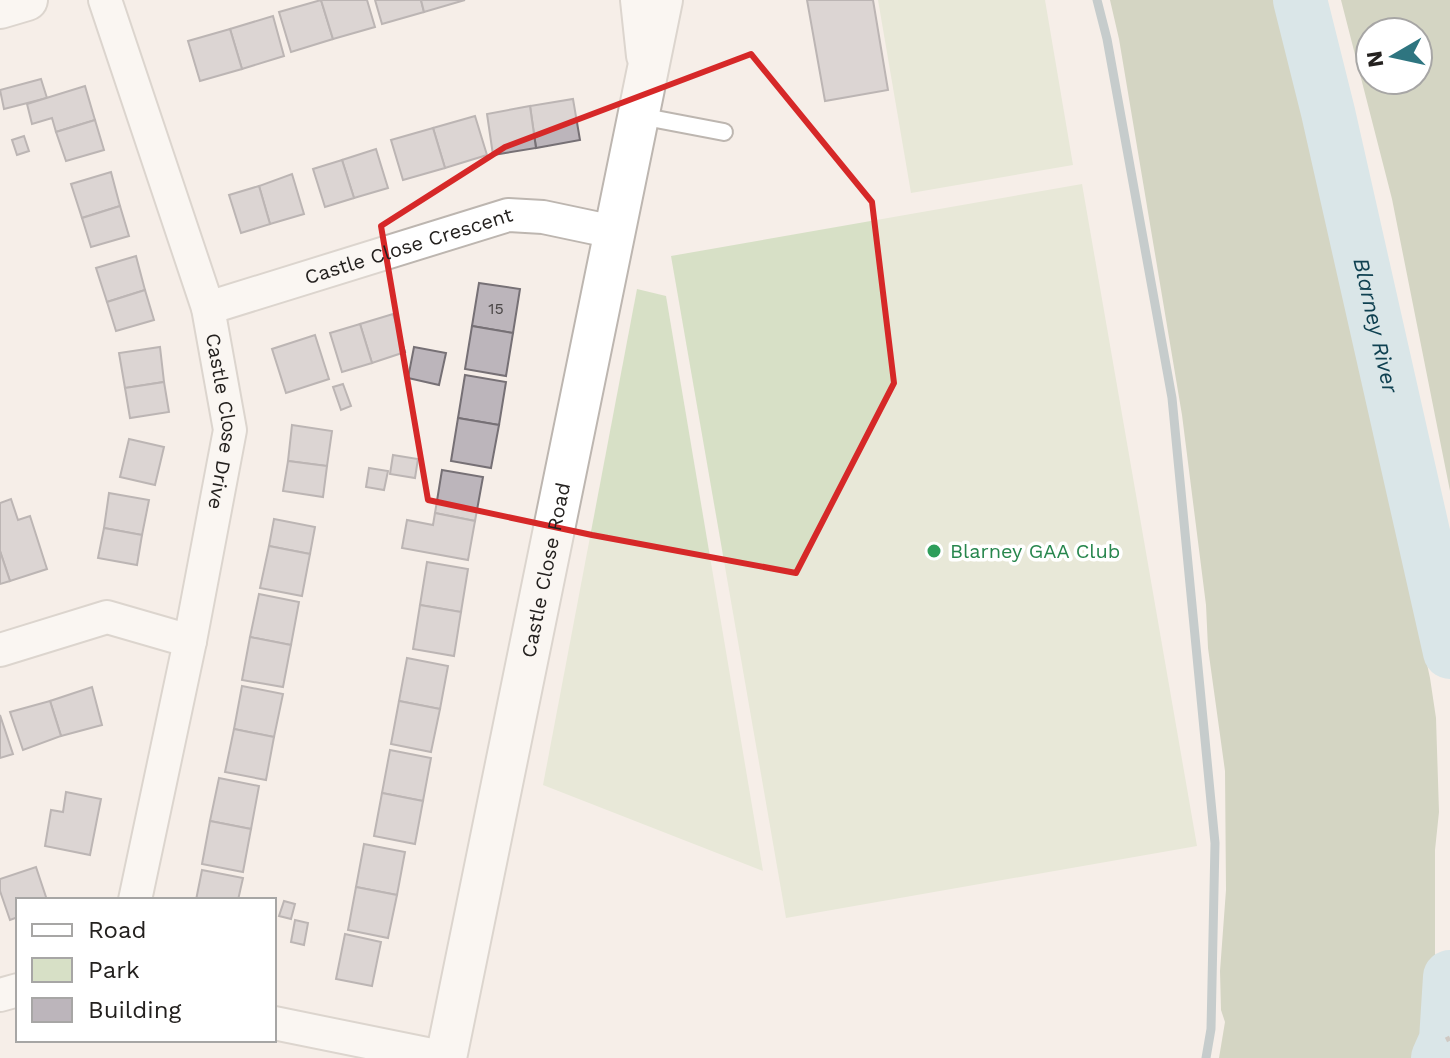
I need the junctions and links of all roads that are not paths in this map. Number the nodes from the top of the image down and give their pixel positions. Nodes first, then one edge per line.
1 (27, 0) edge
2 (105, 0) edge
3 (637, 0) edge
4 (662, 0) edge
5 (0, 8) edge
6 (642, 100) junction
7 (724, 132) dead end
8 (614, 232) junction
9 (208, 308) junction
10 (190, 641) junction
11 (0, 650) edge
12 (135, 898) edge
13 (276, 1023) edge
14 (446, 1058) edge

1 - 5 street
2 - 9 street, Castle Close Drive
3 - 6 street, Castle Close Road
4 - 6 street, Castle Close Road
6 - 7 lane
6 - 8 street, Castle Close Road
8 - 9 street, Castle Close Crescent
8 - 14 street, Castle Close Road
9 - 10 street, Castle Close Drive
10 - 11 street
10 - 12 street, Castle Close Drive
13 - 14 street

